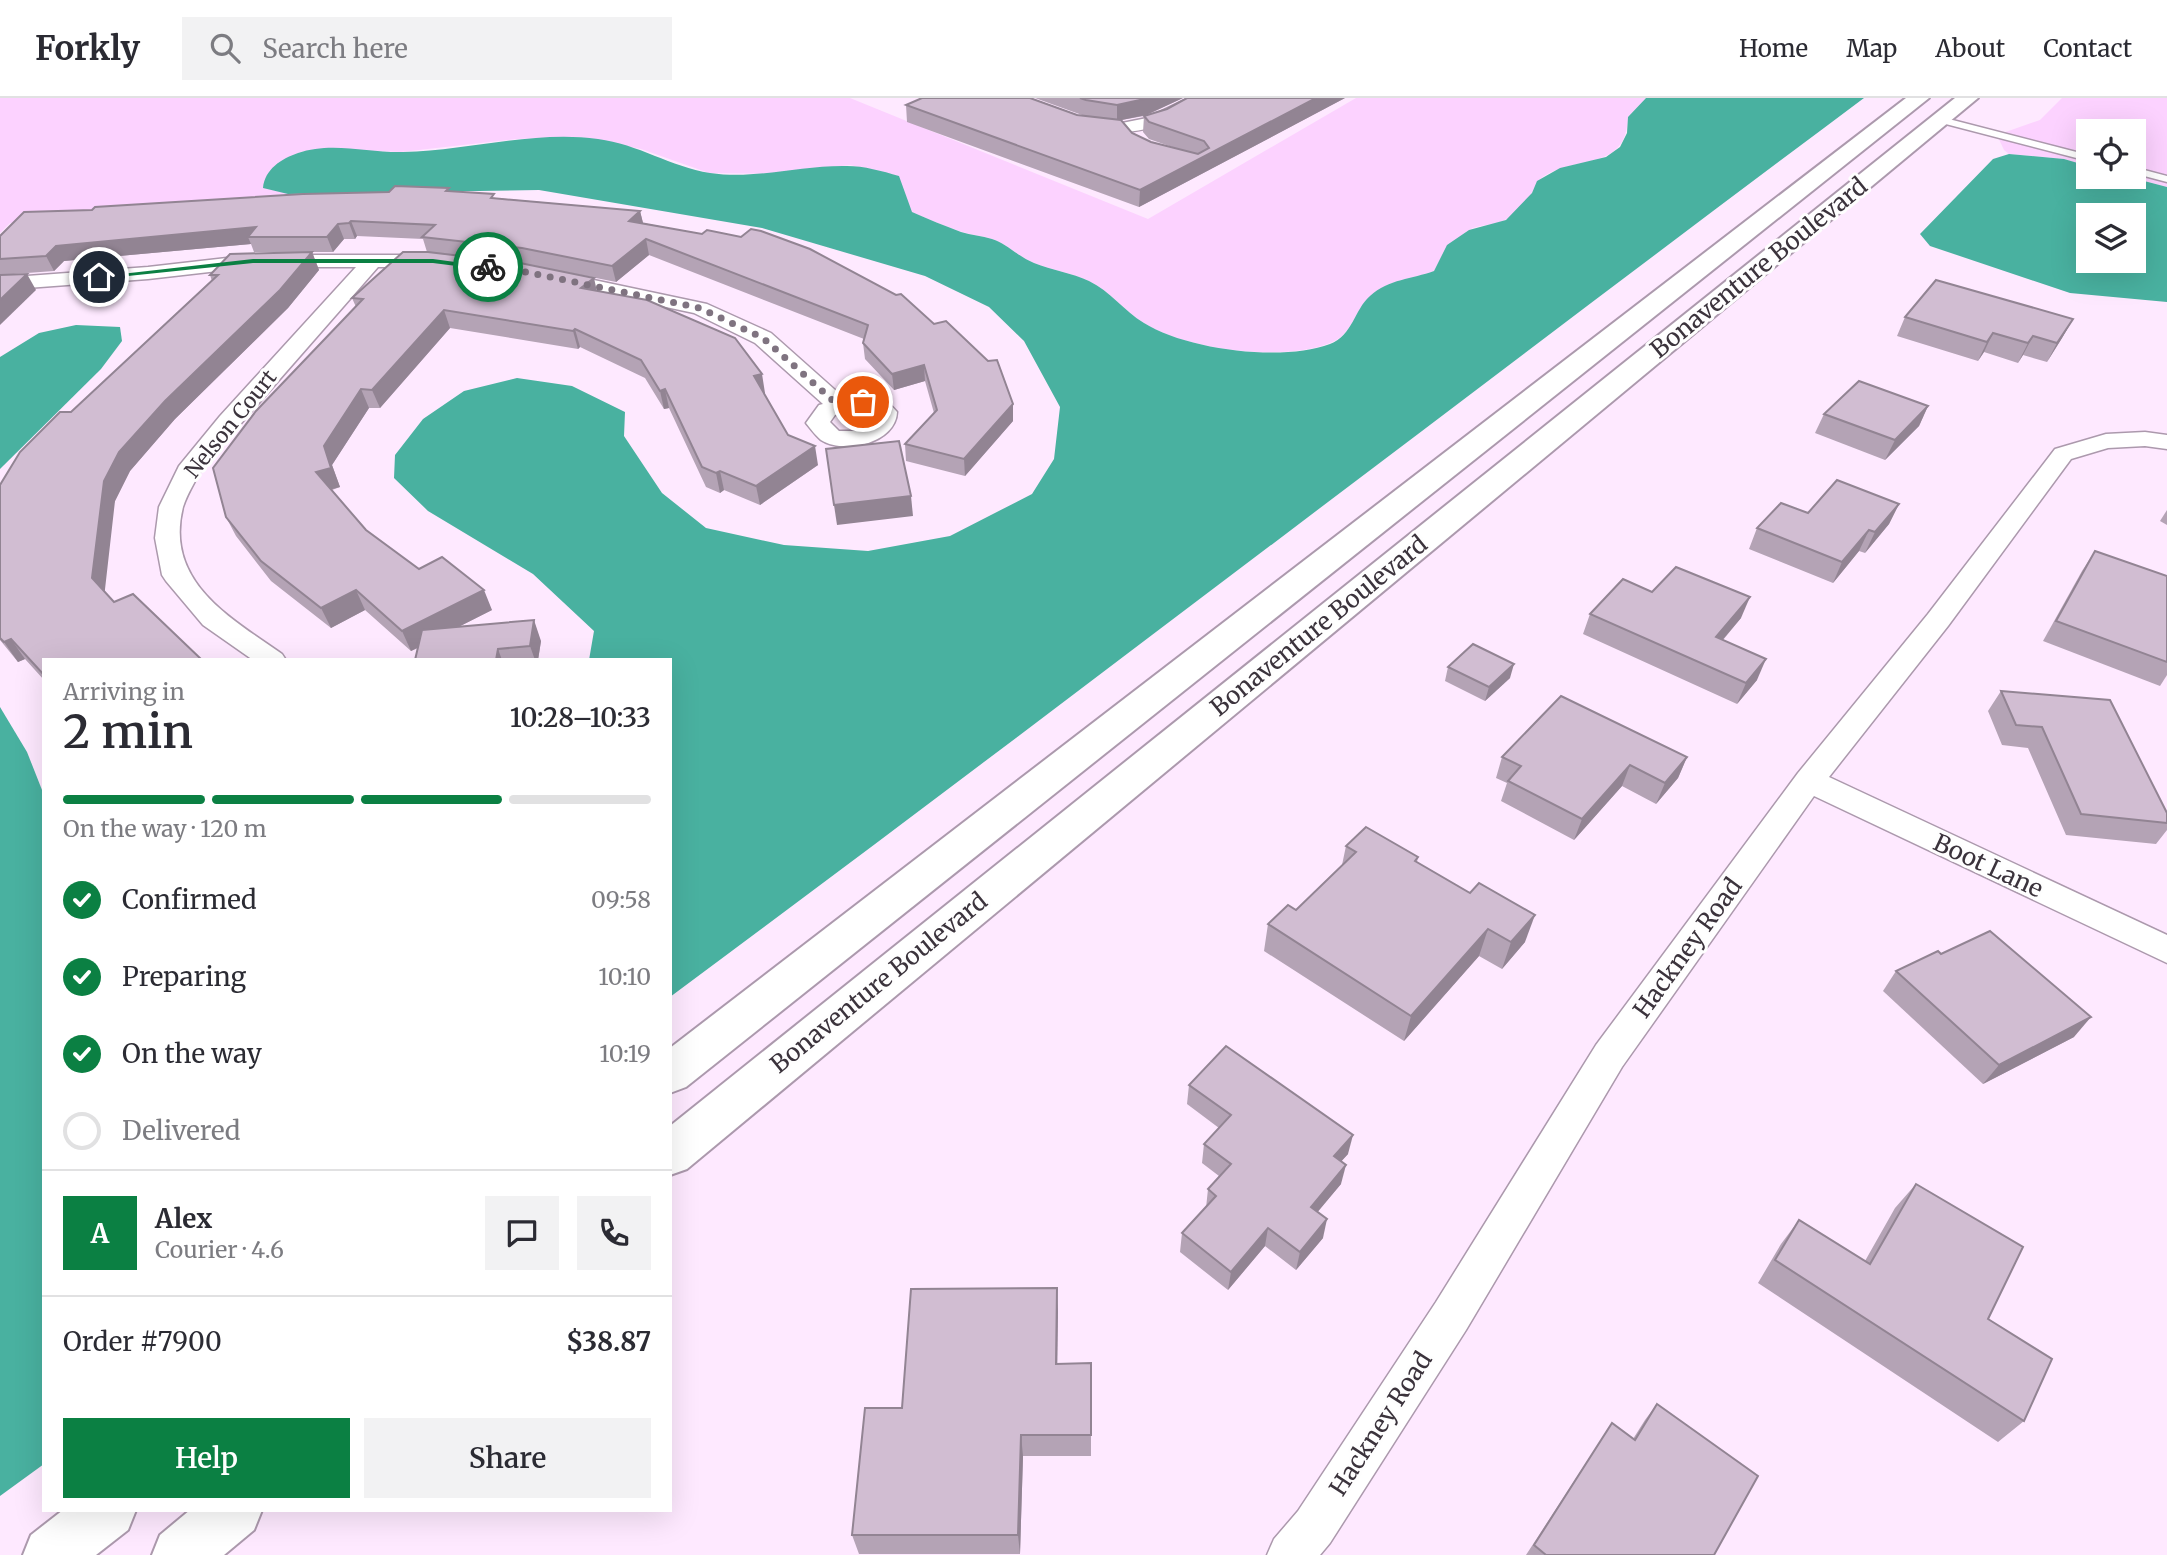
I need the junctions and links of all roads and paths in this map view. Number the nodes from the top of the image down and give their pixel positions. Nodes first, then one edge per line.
1 (1012, 98) edge
2 (1202, 98) edge
3 (1968, 98) edge
4 (1930, 109) edge
5 (1130, 128) junction
6 (1141, 145) edge
7 (2076, 154) edge
8 (2146, 173) edge
9 (2167, 179) edge
10 (373, 260) junction
11 (460, 264) edge
12 (540, 275) edge
13 (0, 284) edge
14 (838, 405) dead end
15 (2167, 442) edge
16 (269, 658) edge
17 (1809, 781) junction
18 (2167, 950) edge
19 (672, 1072) edge
20 (672, 1152) edge
21 (105, 1512) edge
22 (232, 1512) edge
23 (51, 1555) edge
24 (180, 1555) edge
25 (1290, 1555) edge

1 - 5 street
2 - 5 street
3 - 4 main road, Bonaventure Boulevard
4 - 7 lane
4 - 19 main road, Bonaventure Boulevard
4 - 20 main road, Bonaventure Boulevard
5 - 6 street
8 - 9 lane
10 - 11 street
10 - 13 street
10 - 16 street, Nelson Court
12 - 14 street
15 - 17 street, Hackney Road
17 - 18 street, Boot Lane
17 - 25 street, Hackney Road
21 - 23 main road
22 - 24 main road

